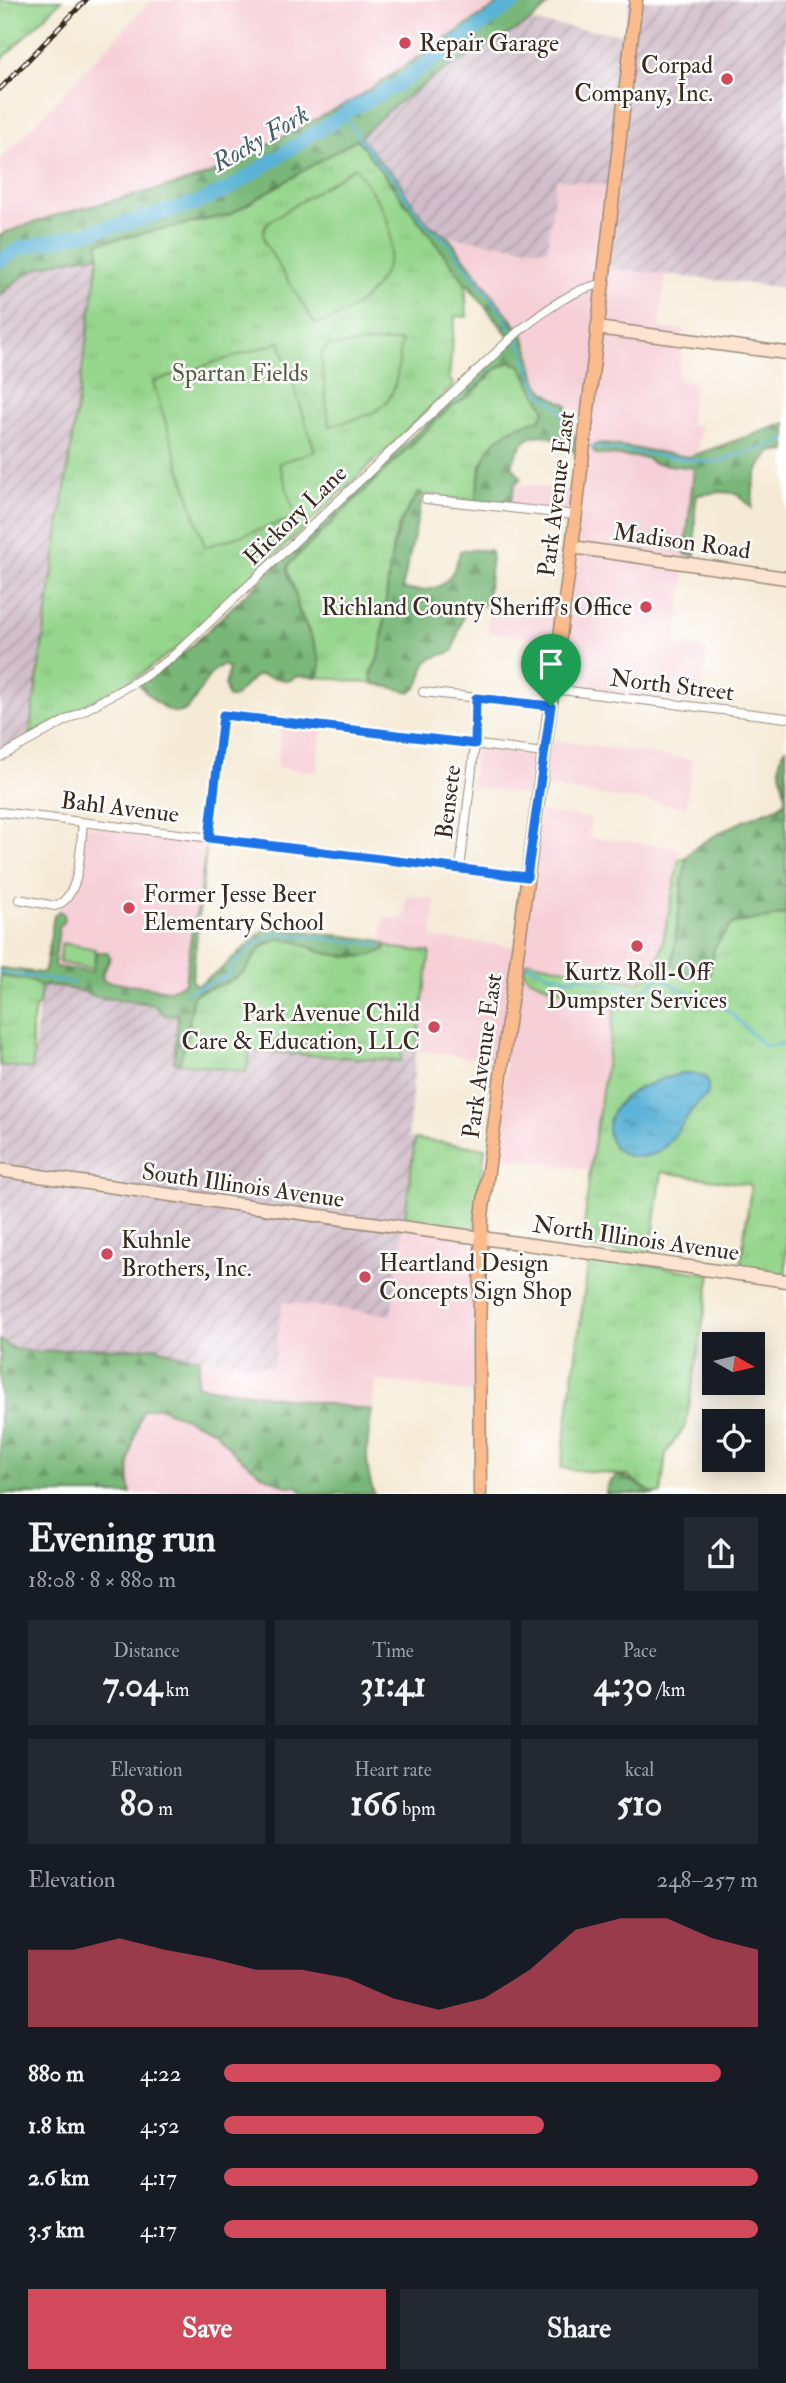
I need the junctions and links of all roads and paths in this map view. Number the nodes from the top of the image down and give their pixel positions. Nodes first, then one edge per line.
1 (636, 0) edge
2 (602, 284) junction
3 (597, 328) junction
4 (786, 353) edge
5 (426, 499) dead end
6 (576, 516) junction
7 (572, 547) junction
8 (786, 578) edge
9 (553, 689) junction
10 (423, 691) dead end
11 (476, 698) junction
12 (551, 706) junction
13 (786, 718) edge
14 (475, 744) junction
15 (544, 753) junction
16 (0, 757) edge
17 (0, 812) edge
18 (83, 822) junction
19 (209, 838) junction
20 (460, 869) junction
21 (527, 877) junction
22 (19, 899) dead end
23 (0, 1170) edge
24 (480, 1238) junction
25 (786, 1281) edge
26 (480, 1494) edge

1 - 2 main road, Park Avenue East
2 - 3 main road, Park Avenue East
2 - 16 street, Hickory Lane
3 - 4 street
3 - 6 main road, Park Avenue East
5 - 6 street
6 - 7 main road, Park Avenue East
7 - 8 street, Madison Road
7 - 9 main road, Park Avenue East
9 - 12 main road, Park Avenue East
9 - 13 street, North Street
10 - 11 street
11 - 12 street
11 - 14 street, Bensete
12 - 15 main road, Park Avenue East
14 - 15 street
14 - 19 street
14 - 20 street, Bensete
15 - 21 main road, Park Avenue East
17 - 18 street, Bahl Avenue
18 - 19 street, Bahl Avenue
18 - 22 street
19 - 20 street, Bahl Avenue
20 - 21 street, Bahl Avenue
21 - 24 main road, Park Avenue East
23 - 24 street, South Illinois Avenue
24 - 25 street, North Illinois Avenue
24 - 26 main road, Park Avenue East

